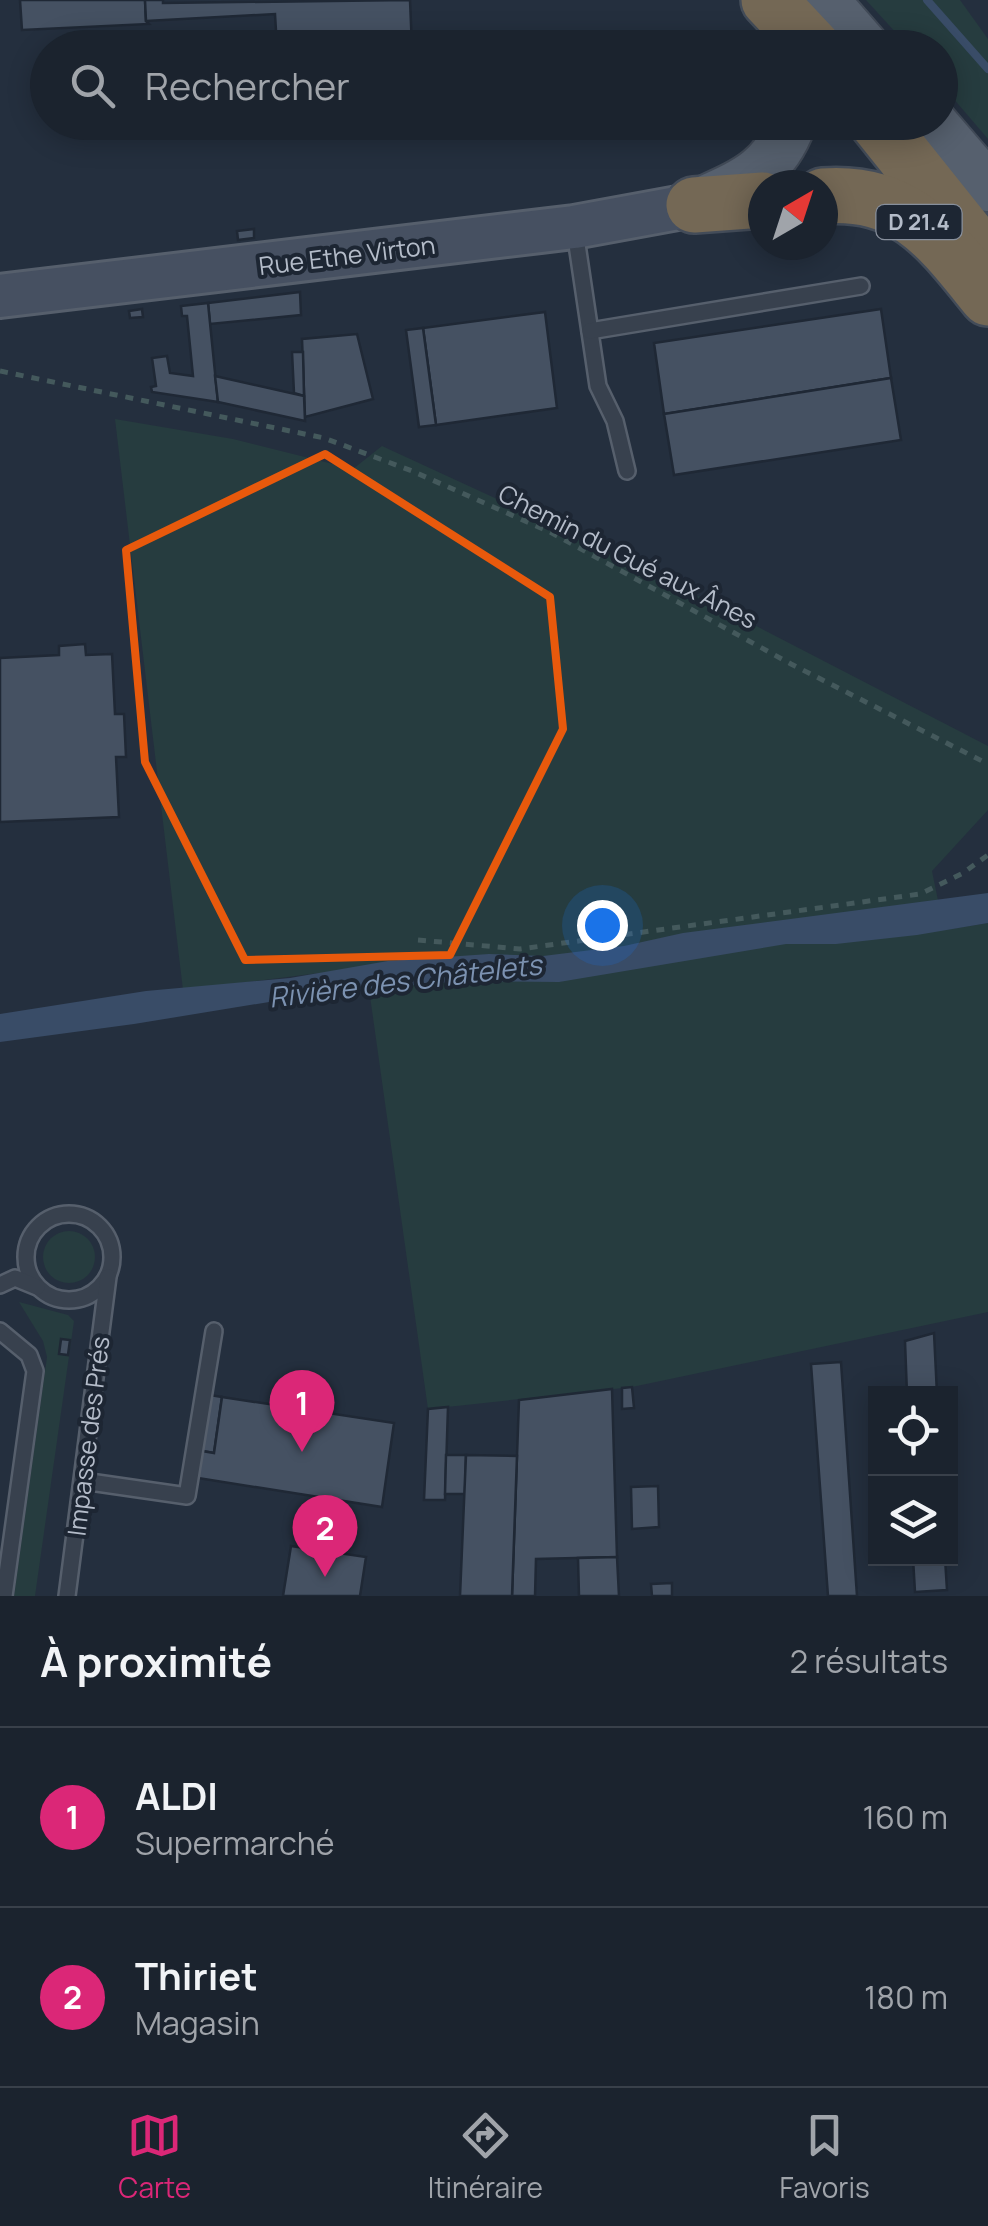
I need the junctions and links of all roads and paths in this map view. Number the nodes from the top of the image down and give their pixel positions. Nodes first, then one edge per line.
1 (760, 0) edge
2 (769, 0) edge
3 (824, 0) edge
4 (770, 30) edge
5 (797, 30) edge
6 (850, 30) edge
7 (784, 140) edge
8 (891, 140) edge
9 (948, 140) edge
10 (988, 186) edge
11 (838, 196) edge
12 (748, 201) edge
13 (694, 205) junction
14 (574, 227) junction
15 (988, 262) edge
16 (861, 286) dead end
17 (0, 296) edge
18 (988, 298) edge
19 (590, 331) junction
20 (0, 371) edge
21 (628, 472) dead end
22 (988, 764) edge
23 (988, 854) edge
24 (418, 940) dead end
25 (26, 1254) junction
26 (108, 1276) junction
27 (0, 1277) edge
28 (0, 1285) edge
29 (40, 1289) junction
30 (0, 1331) edge
31 (214, 1331) dead end
32 (83, 1482) junction
33 (4, 1596) edge
34 (67, 1596) edge

1 - 4 main road
2 - 5 highway
3 - 6 main road
7 - 13 main road
8 - 15 highway
9 - 10 main road
11 - 18 highway, D 21.4
12 - 13 highway
13 - 14 main road, Rue Ethe Virton
14 - 17 main road, Rue Ethe Virton
14 - 19 lane
16 - 19 lane
19 - 21 lane
20 - 22 path, Chemin du Gué aux Ânes
23 - 24 path
25 - 26 lane, Impasse des Prés
25 - 27 lane
25 - 29 lane
26 - 29 lane, Impasse des Prés
26 - 32 lane, Impasse des Prés
28 - 29 lane
30 - 33 lane
31 - 32 lane
32 - 34 lane, Impasse des Prés

